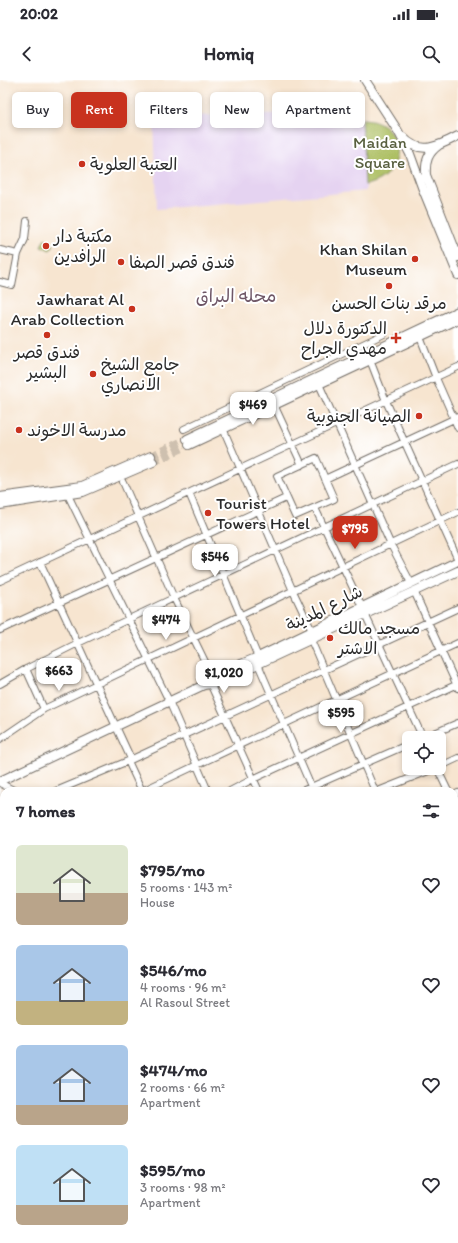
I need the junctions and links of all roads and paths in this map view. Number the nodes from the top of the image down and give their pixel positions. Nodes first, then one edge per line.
1 (366, 81) edge
2 (398, 131) junction
3 (458, 136) edge
4 (439, 145) junction
5 (27, 221) dead end
6 (444, 232) junction
7 (0, 250) edge
8 (18, 254) junction
9 (458, 257) edge
10 (458, 275) edge
11 (0, 282) edge
12 (458, 311) edge
13 (458, 319) edge
14 (384, 334) dead end
15 (420, 337) junction
16 (370, 360) junction
17 (458, 367) edge
18 (436, 378) junction
19 (319, 384) junction
20 (386, 401) junction
21 (276, 409) dead end
22 (456, 418) edge
23 (336, 424) junction
24 (458, 428) edge
25 (184, 430) dead end
26 (225, 433) dead end
27 (404, 442) junction
28 (293, 444) junction
29 (152, 459) tunnel mouth
30 (458, 464) edge
31 (302, 465) junction
32 (355, 465) junction
33 (241, 469) junction
34 (325, 479) junction
35 (422, 481) junction
36 (123, 482) dead end
37 (66, 492) junction
38 (190, 493) junction
39 (0, 497) edge
40 (286, 498) junction
41 (372, 504) junction
42 (0, 505) edge
43 (315, 508) junction
44 (259, 510) junction
45 (458, 512) edge
46 (138, 516) junction
47 (440, 521) junction
48 (324, 527) junction
49 (206, 535) junction
50 (88, 540) junction
51 (390, 543) junction
52 (275, 550) junction
53 (156, 558) junction
54 (458, 560) edge
55 (40, 562) junction
56 (343, 566) junction
57 (458, 571) edge
58 (223, 575) junction
59 (108, 580) junction
60 (0, 581) edge
61 (411, 583) junction
62 (293, 591) junction
63 (414, 591) junction
64 (174, 598) junction
65 (59, 603) junction
66 (458, 608) edge
67 (364, 611) junction
68 (240, 615) junction
69 (128, 619) junction
70 (428, 622) junction
71 (0, 630) edge
72 (312, 631) junction
73 (194, 637) junction
74 (311, 640) junction
75 (78, 643) junction
76 (458, 643) edge
77 (380, 644) junction
78 (441, 651) junction
79 (148, 659) junction
80 (258, 660) junction
81 (26, 669) junction
82 (324, 670) junction
83 (393, 673) junction
84 (208, 681) junction
85 (0, 684) edge
86 (96, 684) junction
87 (458, 685) edge
88 (272, 694) junction
89 (336, 699) junction
90 (169, 701) junction
91 (409, 707) junction
92 (44, 709) junction
93 (224, 716) junction
94 (284, 723) junction
95 (458, 724) edge
96 (116, 726) junction
97 (351, 734) junction
98 (183, 735) junction
99 (0, 739) edge
100 (238, 747) junction
101 (402, 747) edge
102 (299, 758) junction
103 (458, 758) edge
104 (129, 760) junction
105 (363, 764) junction
106 (446, 764) edge
107 (197, 766) junction
108 (418, 775) edge
109 (440, 775) edge
110 (253, 779) junction
111 (0, 785) edge
112 (65, 787) edge
113 (141, 787) edge
114 (152, 787) edge
115 (206, 787) edge
116 (238, 787) edge
117 (256, 787) edge
118 (311, 787) edge
119 (316, 787) edge
120 (374, 787) edge
121 (387, 787) edge
122 (446, 787) edge

1 - 2 main road
2 - 4 main road
2 - 6 main road
3 - 4 main road
4 - 6 main road
5 - 8 street
6 - 9 main road
6 - 10 main road
7 - 8 street
8 - 11 street
12 - 19 main road
13 - 15 main road
14 - 25 street
15 - 16 main road
15 - 18 street
16 - 19 main road
16 - 20 street
17 - 18 street
18 - 20 street
18 - 22 street
19 - 23 street
20 - 23 street
20 - 27 street
21 - 28 street
22 - 24 street
22 - 27 street
23 - 28 street
23 - 32 street
26 - 33 street
27 - 32 street
27 - 35 street
28 - 31 street
28 - 33 street
29 - 37 main road
30 - 35 street
31 - 34 street
31 - 40 street
32 - 34 street
32 - 41 street
33 - 38 street
33 - 44 street
34 - 43 street
35 - 41 street
35 - 47 street
36 - 46 street
37 - 39 main road
37 - 42 main road
37 - 50 street
38 - 46 street
38 - 49 street
40 - 43 street
40 - 44 street
41 - 48 street
41 - 51 street
43 - 48 street
44 - 49 street
44 - 52 street
45 - 47 street
46 - 50 street
46 - 53 street
47 - 51 street
47 - 54 street
48 - 52 street
48 - 56 street
49 - 53 street
49 - 58 street
50 - 55 street
50 - 59 street
51 - 56 street
51 - 61 street
52 - 58 street
52 - 62 street
53 - 59 street
53 - 64 street
54 - 61 main road, شارع المدينة
55 - 60 street
55 - 65 street
56 - 62 street
56 - 67 street
57 - 63 main road, شارع المدينة
58 - 64 street
58 - 68 street
59 - 65 street
59 - 69 street
61 - 67 main road, شارع المدينة
62 - 68 street
62 - 72 street
63 - 67 main road, شارع المدينة
63 - 70 street
64 - 69 street
64 - 73 street
65 - 71 street
65 - 75 street
66 - 70 street
67 - 72 main road, شارع المدينة
67 - 74 main road, شارع المدينة
67 - 77 street
68 - 73 street
68 - 80 street
69 - 75 street
69 - 79 street
70 - 77 street
70 - 78 street
72 - 80 main road, شارع المدينة
73 - 79 street
73 - 84 street
74 - 80 main road, شارع المدينة
74 - 82 street
75 - 81 street
75 - 86 street
76 - 78 street
77 - 82 street
77 - 83 street
78 - 83 street
78 - 87 street
79 - 86 street
79 - 90 street
80 - 84 main road, شارع المدينة
80 - 88 street
81 - 85 street
81 - 92 street
82 - 88 street
82 - 89 street
83 - 89 street
83 - 91 street
84 - 90 main road, شارع المدينة
84 - 93 street
86 - 92 street
86 - 96 street
87 - 91 street
88 - 93 street
88 - 94 street
89 - 94 street
89 - 97 street
90 - 96 main road, شارع المدينة
90 - 98 street
91 - 95 street
91 - 97 street
92 - 99 street
93 - 98 street
93 - 100 street
94 - 100 street
94 - 102 street
96 - 104 street
96 - 111 main road, شارع المدينة
97 - 102 street
97 - 105 street
98 - 104 street
98 - 107 street
100 - 107 street
100 - 110 street
101 - 105 street
102 - 110 street
102 - 118 street
103 - 106 street
104 - 112 street
104 - 113 street
105 - 119 street
105 - 120 street
107 - 114 street
107 - 115 street
108 - 121 street
109 - 122 street
110 - 116 street
110 - 117 street

